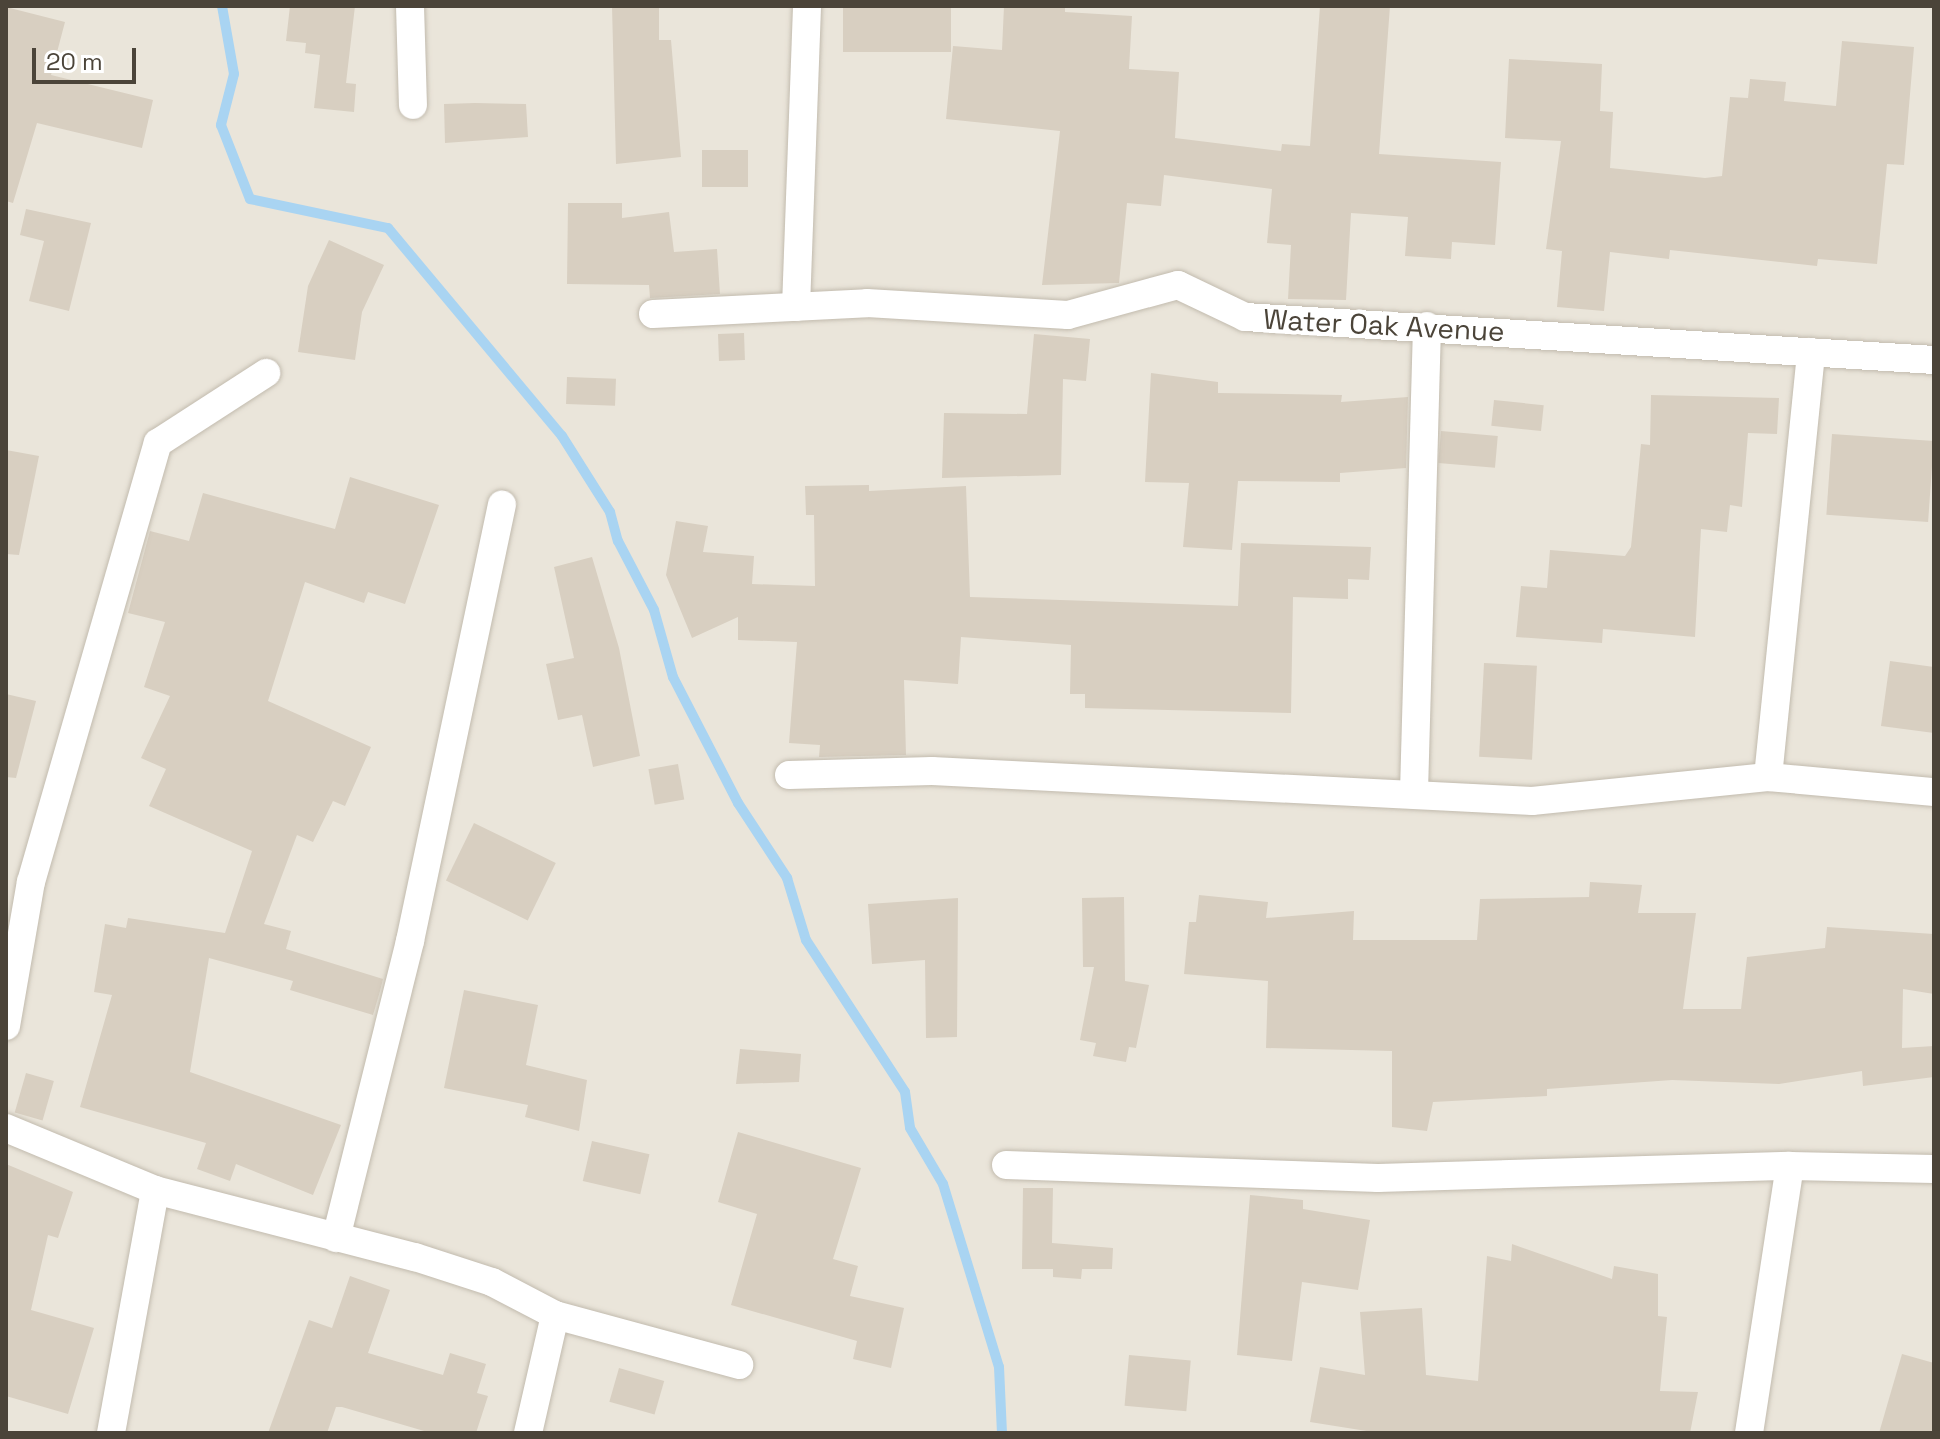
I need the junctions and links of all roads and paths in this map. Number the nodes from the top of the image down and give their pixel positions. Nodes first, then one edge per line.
1 (410, 6) edge
2 (807, 6) edge
3 (413, 105) dead end
4 (796, 307) junction
5 (653, 314) dead end
6 (1427, 326) junction
7 (1811, 352) junction
8 (1934, 360) edge
9 (266, 373) dead end
10 (502, 505) dead end
11 (789, 775) dead end
12 (1768, 777) junction
13 (1414, 792) junction
14 (1934, 792) edge
15 (6, 1026) edge
16 (6, 1128) edge
17 (1006, 1165) dead end
18 (1790, 1166) junction
19 (1934, 1169) edge
20 (155, 1190) junction
21 (336, 1238) junction
22 (555, 1315) junction
23 (739, 1365) dead end
24 (111, 1433) edge
25 (528, 1433) edge
26 (1749, 1433) edge

1 - 3 street
2 - 4 street
4 - 5 street, Water Oak Avenue
4 - 6 street, Water Oak Avenue
6 - 7 street, Water Oak Avenue
6 - 13 street
7 - 8 street, Water Oak Avenue
7 - 12 street
9 - 15 street
10 - 21 street
11 - 13 street
12 - 13 street
12 - 14 street
16 - 20 street
17 - 18 street
18 - 19 street
18 - 26 street
20 - 21 street
20 - 24 street
21 - 22 street
22 - 23 street
22 - 25 street

